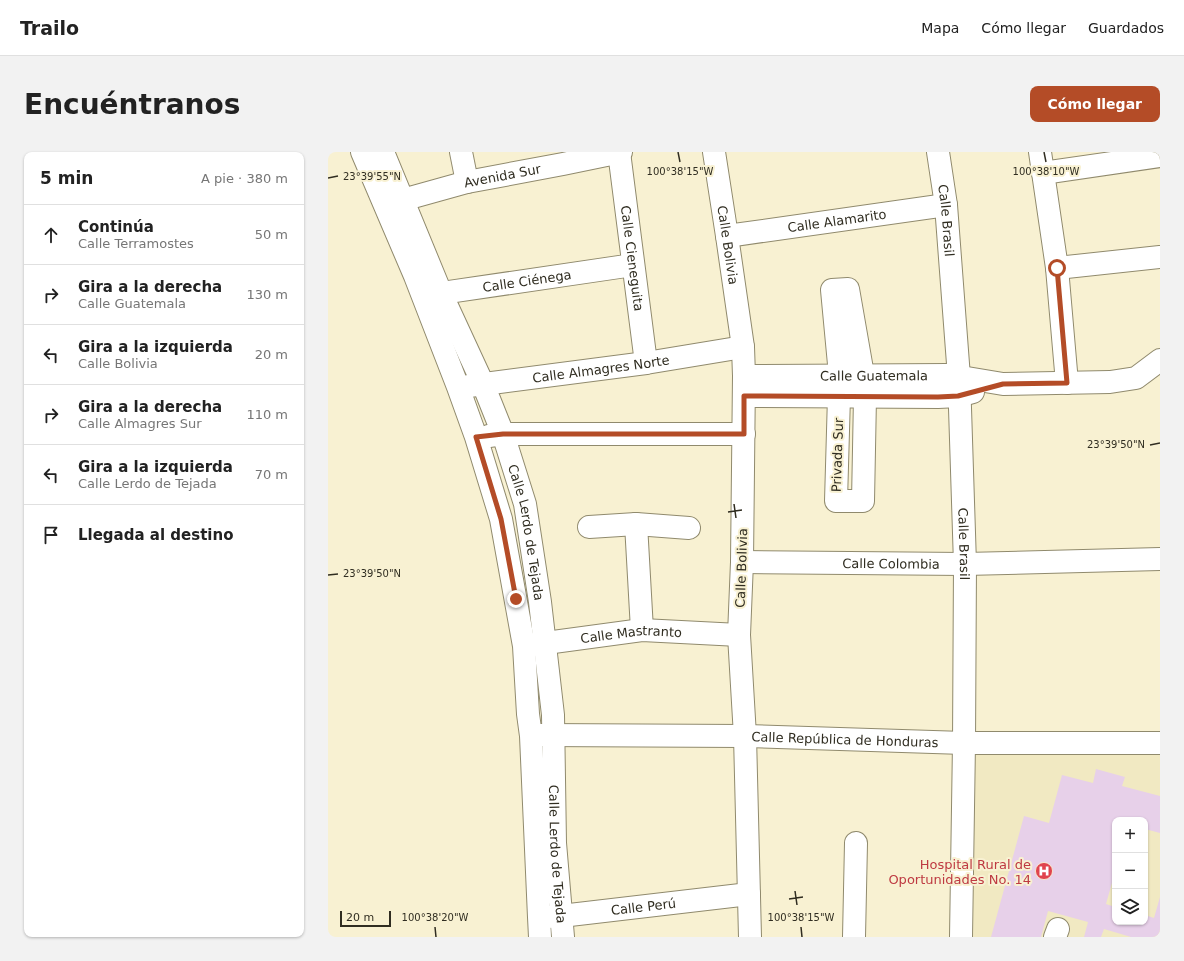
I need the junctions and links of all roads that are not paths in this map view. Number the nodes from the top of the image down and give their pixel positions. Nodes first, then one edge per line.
1 (362, 152) edge
2 (384, 152) edge
3 (461, 152) edge
4 (620, 152) edge
5 (714, 152) edge
6 (938, 152) edge
7 (1160, 156) edge
8 (562, 158) edge
9 (1041, 162) edge
10 (467, 182) junction
11 (393, 202) junction
12 (946, 205) junction
13 (727, 236) junction
14 (1160, 257) edge
15 (633, 265) junction
16 (1057, 268) junction
17 (432, 294) junction
18 (743, 347) junction
19 (1160, 360) edge
20 (646, 363) junction
21 (863, 374) junction
22 (1067, 383) junction
23 (483, 384) junction
24 (839, 385) junction
25 (744, 386) junction
26 (959, 386) junction
27 (458, 387) junction
28 (865, 396) junction
29 (503, 434) junction
30 (744, 434) junction
31 (476, 437) junction
32 (636, 524) junction
33 (589, 527) dead end
34 (689, 528) dead end
35 (1160, 559) edge
36 (742, 562) junction
37 (965, 564) junction
38 (642, 630) junction
39 (739, 635) junction
40 (545, 643) junction
41 (524, 646) junction
42 (553, 734) junction
43 (531, 736) junction
44 (745, 736) junction
45 (964, 743) junction
46 (1160, 743) edge
47 (856, 843) dead end
48 (749, 894) junction
49 (562, 926) edge
50 (540, 927) edge
51 (750, 937) edge
52 (854, 937) edge
53 (961, 937) edge

1 - 11 street, Calle Lerdo de Tejada
2 - 11 street, Calle Lerdo de Tejada
3 - 10 street
4 - 8 street, Avenida Sur
4 - 15 street, Calle Cieneguita
5 - 13 street, Calle Bolivia
6 - 12 street, Calle Brasil
7 - 9 street
8 - 10 street, Avenida Sur
9 - 16 street
10 - 11 street, Avenida Sur
11 - 17 street, Calle Lerdo de Tejada
12 - 13 street, Calle Alamarito
12 - 26 street, Calle Brasil
13 - 18 street, Calle Bolivia
14 - 16 street
15 - 17 street, Calle Ciénega
15 - 20 street, Calle Cieneguita
16 - 22 street
17 - 23 street, Calle Lerdo de Tejada
17 - 27 street, Calle Lerdo de Tejada
18 - 20 street, Calle Almagres Norte
18 - 25 street, Calle Bolivia
19 - 22 street, Calle Guatemala
20 - 23 street, Calle Almagres Norte
21 - 24 street, Calle Guatemala
21 - 24 street
21 - 26 street, Calle Guatemala
22 - 26 street, Calle Guatemala
23 - 27 street, Calle Almagres Norte
23 - 29 street, Calle Lerdo de Tejada
24 - 25 street, Calle Guatemala
24 - 28 street, Calle Guatemala
24 - 28 street, Privada Sur
25 - 30 street, Calle Bolivia
26 - 28 street, Calle Guatemala
26 - 37 street, Calle Brasil
27 - 31 street, Calle Lerdo de Tejada
29 - 30 street
29 - 31 street
29 - 40 street, Calle Lerdo de Tejada
30 - 36 street, Calle Bolivia
31 - 41 street, Calle Lerdo de Tejada
32 - 33 street
32 - 34 street
32 - 38 street
35 - 37 street, Calle Colombia
36 - 37 street, Calle Colombia
36 - 39 street, Calle Bolivia
37 - 45 street, Calle Brasil
38 - 39 street, Calle Mastranto
38 - 40 street, Calle Mastranto
39 - 44 street, Calle Bolivia
40 - 41 street, Calle Mastranto
40 - 42 street, Calle Lerdo de Tejada
41 - 43 street, Calle Lerdo de Tejada
42 - 43 street, Calle República de Honduras
42 - 44 street, Calle República de Honduras
42 - 49 street, Calle Lerdo de Tejada
43 - 50 street, Calle Lerdo de Tejada
44 - 45 street, Calle República de Honduras
44 - 48 street, Calle Bolivia
45 - 46 street, Calle República de Honduras
45 - 53 street, Calle Brasil
47 - 52 street
48 - 49 street, Calle Perú
48 - 51 street, Calle Bolivia
49 - 50 street, Calle Perú

